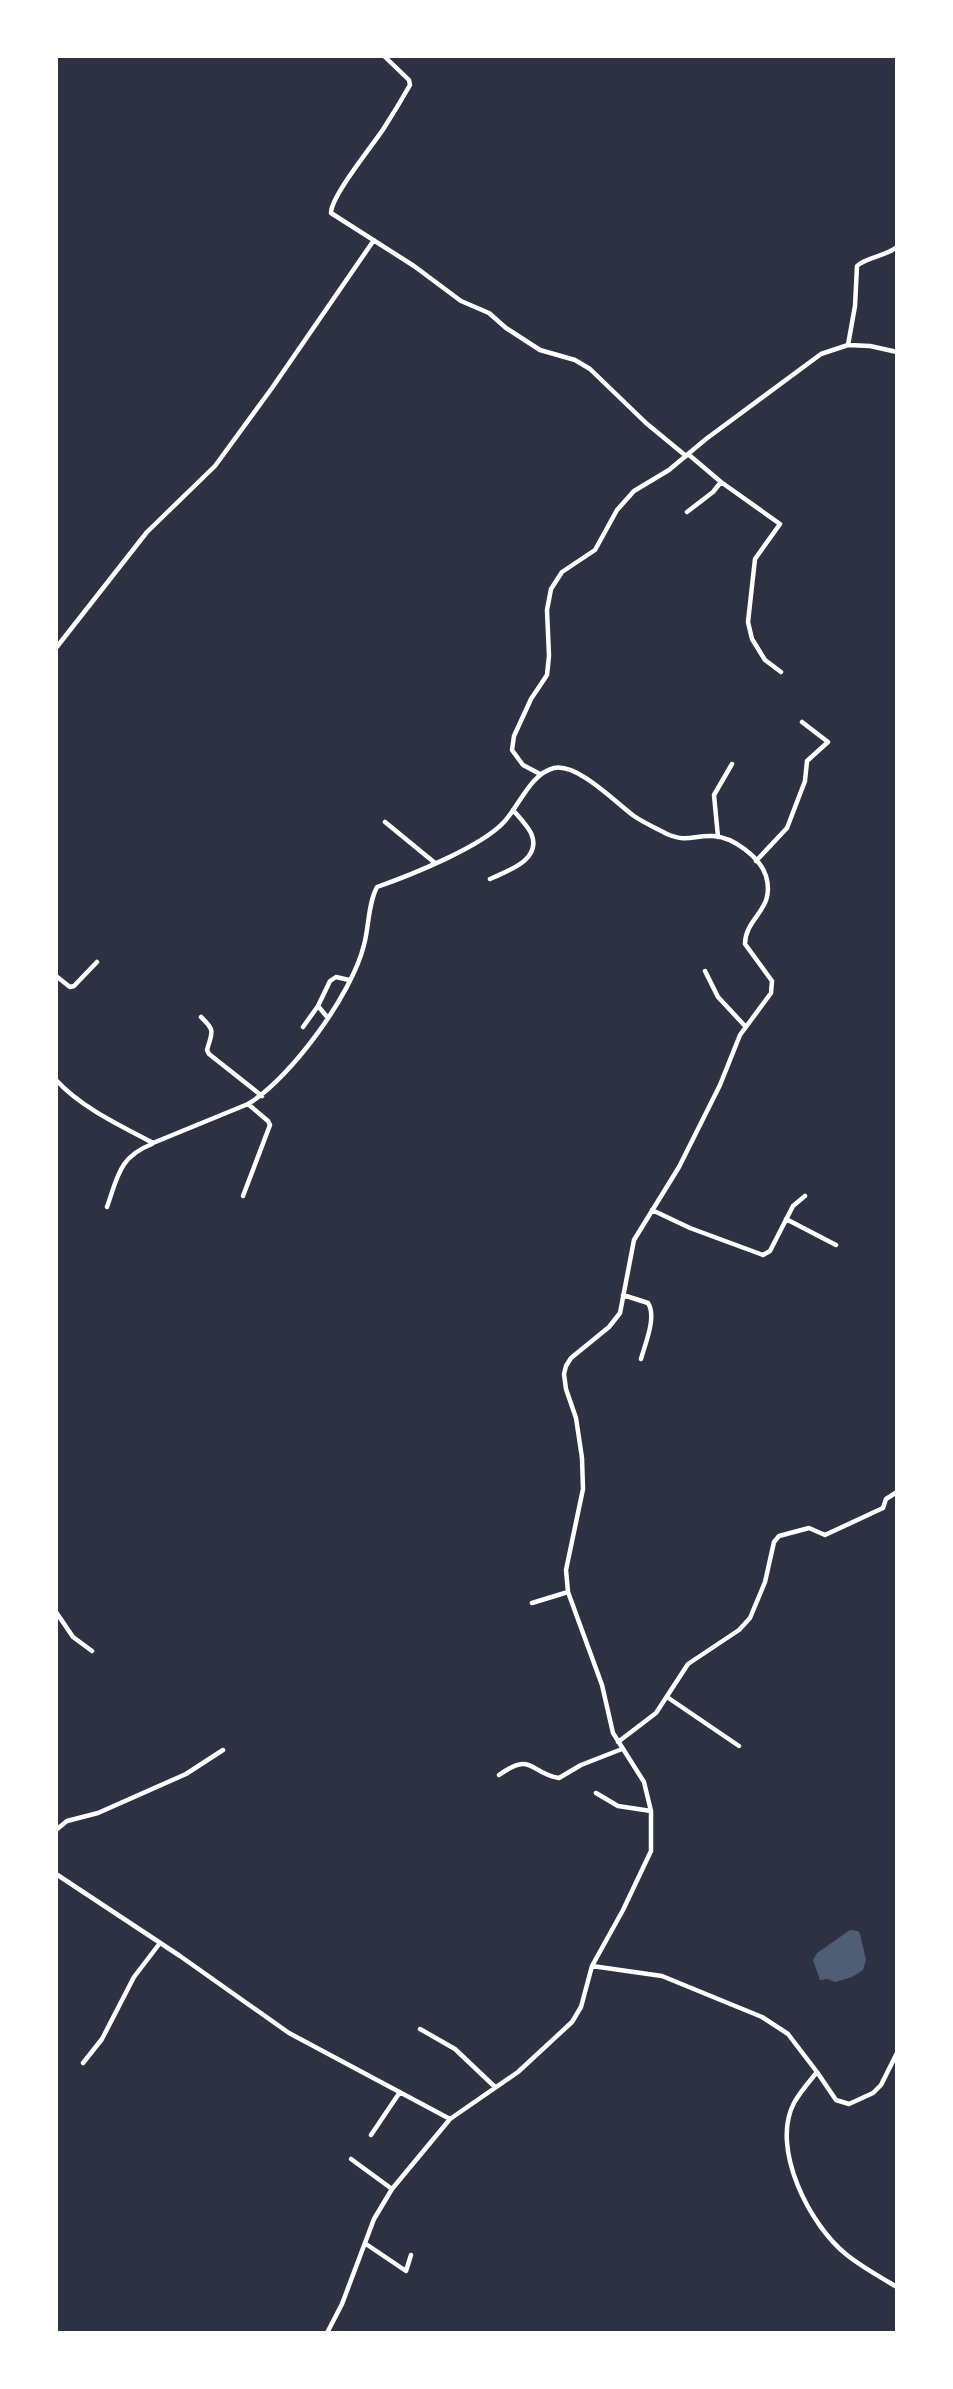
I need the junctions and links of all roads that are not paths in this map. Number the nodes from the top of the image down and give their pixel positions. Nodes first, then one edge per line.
1 (384, 56) edge
2 (374, 240) junction
3 (897, 247) edge
4 (848, 345) junction
5 (897, 352) edge
6 (687, 455) junction
7 (721, 482) junction
8 (688, 512) dead end
9 (56, 648) edge
10 (781, 672) dead end
11 (802, 722) dead end
12 (732, 764) dead end
13 (540, 774) junction
14 (513, 810) junction
15 (385, 822) dead end
16 (718, 836) junction
17 (757, 861) junction
18 (435, 863) junction
19 (490, 879) dead end
20 (97, 962) dead end
21 (705, 971) dead end
22 (56, 976) edge
23 (349, 980) junction
24 (318, 1006) junction
25 (201, 1017) dead end
26 (328, 1018) junction
27 (745, 1026) junction
28 (303, 1027) dead end
29 (56, 1080) edge
30 (262, 1096) junction
31 (248, 1104) junction
32 (153, 1143) junction
33 (243, 1196) dead end
34 (805, 1196) dead end
35 (107, 1207) dead end
36 (652, 1210) junction
37 (786, 1219) junction
38 (836, 1245) dead end
39 (624, 1295) junction
40 (641, 1359) dead end
41 (897, 1492) edge
42 (568, 1592) junction
43 (532, 1602) dead end
44 (56, 1612) edge
45 (92, 1651) dead end
46 (667, 1697) junction
47 (618, 1742) junction
48 (739, 1746) dead end
49 (622, 1749) junction
50 (223, 1750) dead end
51 (499, 1775) dead end
52 (596, 1793) dead end
53 (651, 1811) junction
54 (56, 1830) edge
55 (56, 1874) edge
56 (160, 1943) junction
57 (592, 1966) junction
58 (420, 2029) dead end
59 (897, 2053) edge
60 (83, 2063) dead end
61 (817, 2072) junction
62 (495, 2087) junction
63 (400, 2092) junction
64 (450, 2119) junction
65 (371, 2135) dead end
66 (351, 2159) dead end
67 (392, 2189) junction
68 (366, 2244) junction
69 (411, 2255) dead end
70 (897, 2287) edge
71 (327, 2333) edge

1 - 2 street
2 - 6 street
2 - 9 street
3 - 4 street
4 - 5 street
4 - 6 street
6 - 7 street
6 - 13 street
7 - 8 street
7 - 10 street
11 - 17 street
12 - 16 street
13 - 14 street
13 - 16 street
14 - 18 street
14 - 19 street
15 - 18 street
16 - 17 street
17 - 27 street
18 - 23 street
20 - 22 street
21 - 27 street
23 - 24 street
23 - 26 street
24 - 26 street
24 - 28 street
25 - 30 street
26 - 30 street
27 - 36 street
29 - 32 street
30 - 31 street
31 - 32 street
31 - 33 street
32 - 35 street
34 - 37 street
36 - 37 street
36 - 39 street
37 - 38 street
39 - 40 street
39 - 42 street
41 - 46 street
42 - 43 street
42 - 47 street
44 - 45 street
46 - 47 street
46 - 48 street
47 - 49 street
49 - 51 street
49 - 53 street
50 - 54 street
52 - 53 street
53 - 57 street
55 - 56 street
56 - 60 street
56 - 63 street
57 - 61 street
57 - 62 street
58 - 62 street
59 - 61 street
61 - 70 street
62 - 64 street
63 - 64 street
63 - 65 street
64 - 67 street
66 - 67 street
67 - 68 street
68 - 69 street
68 - 71 street

